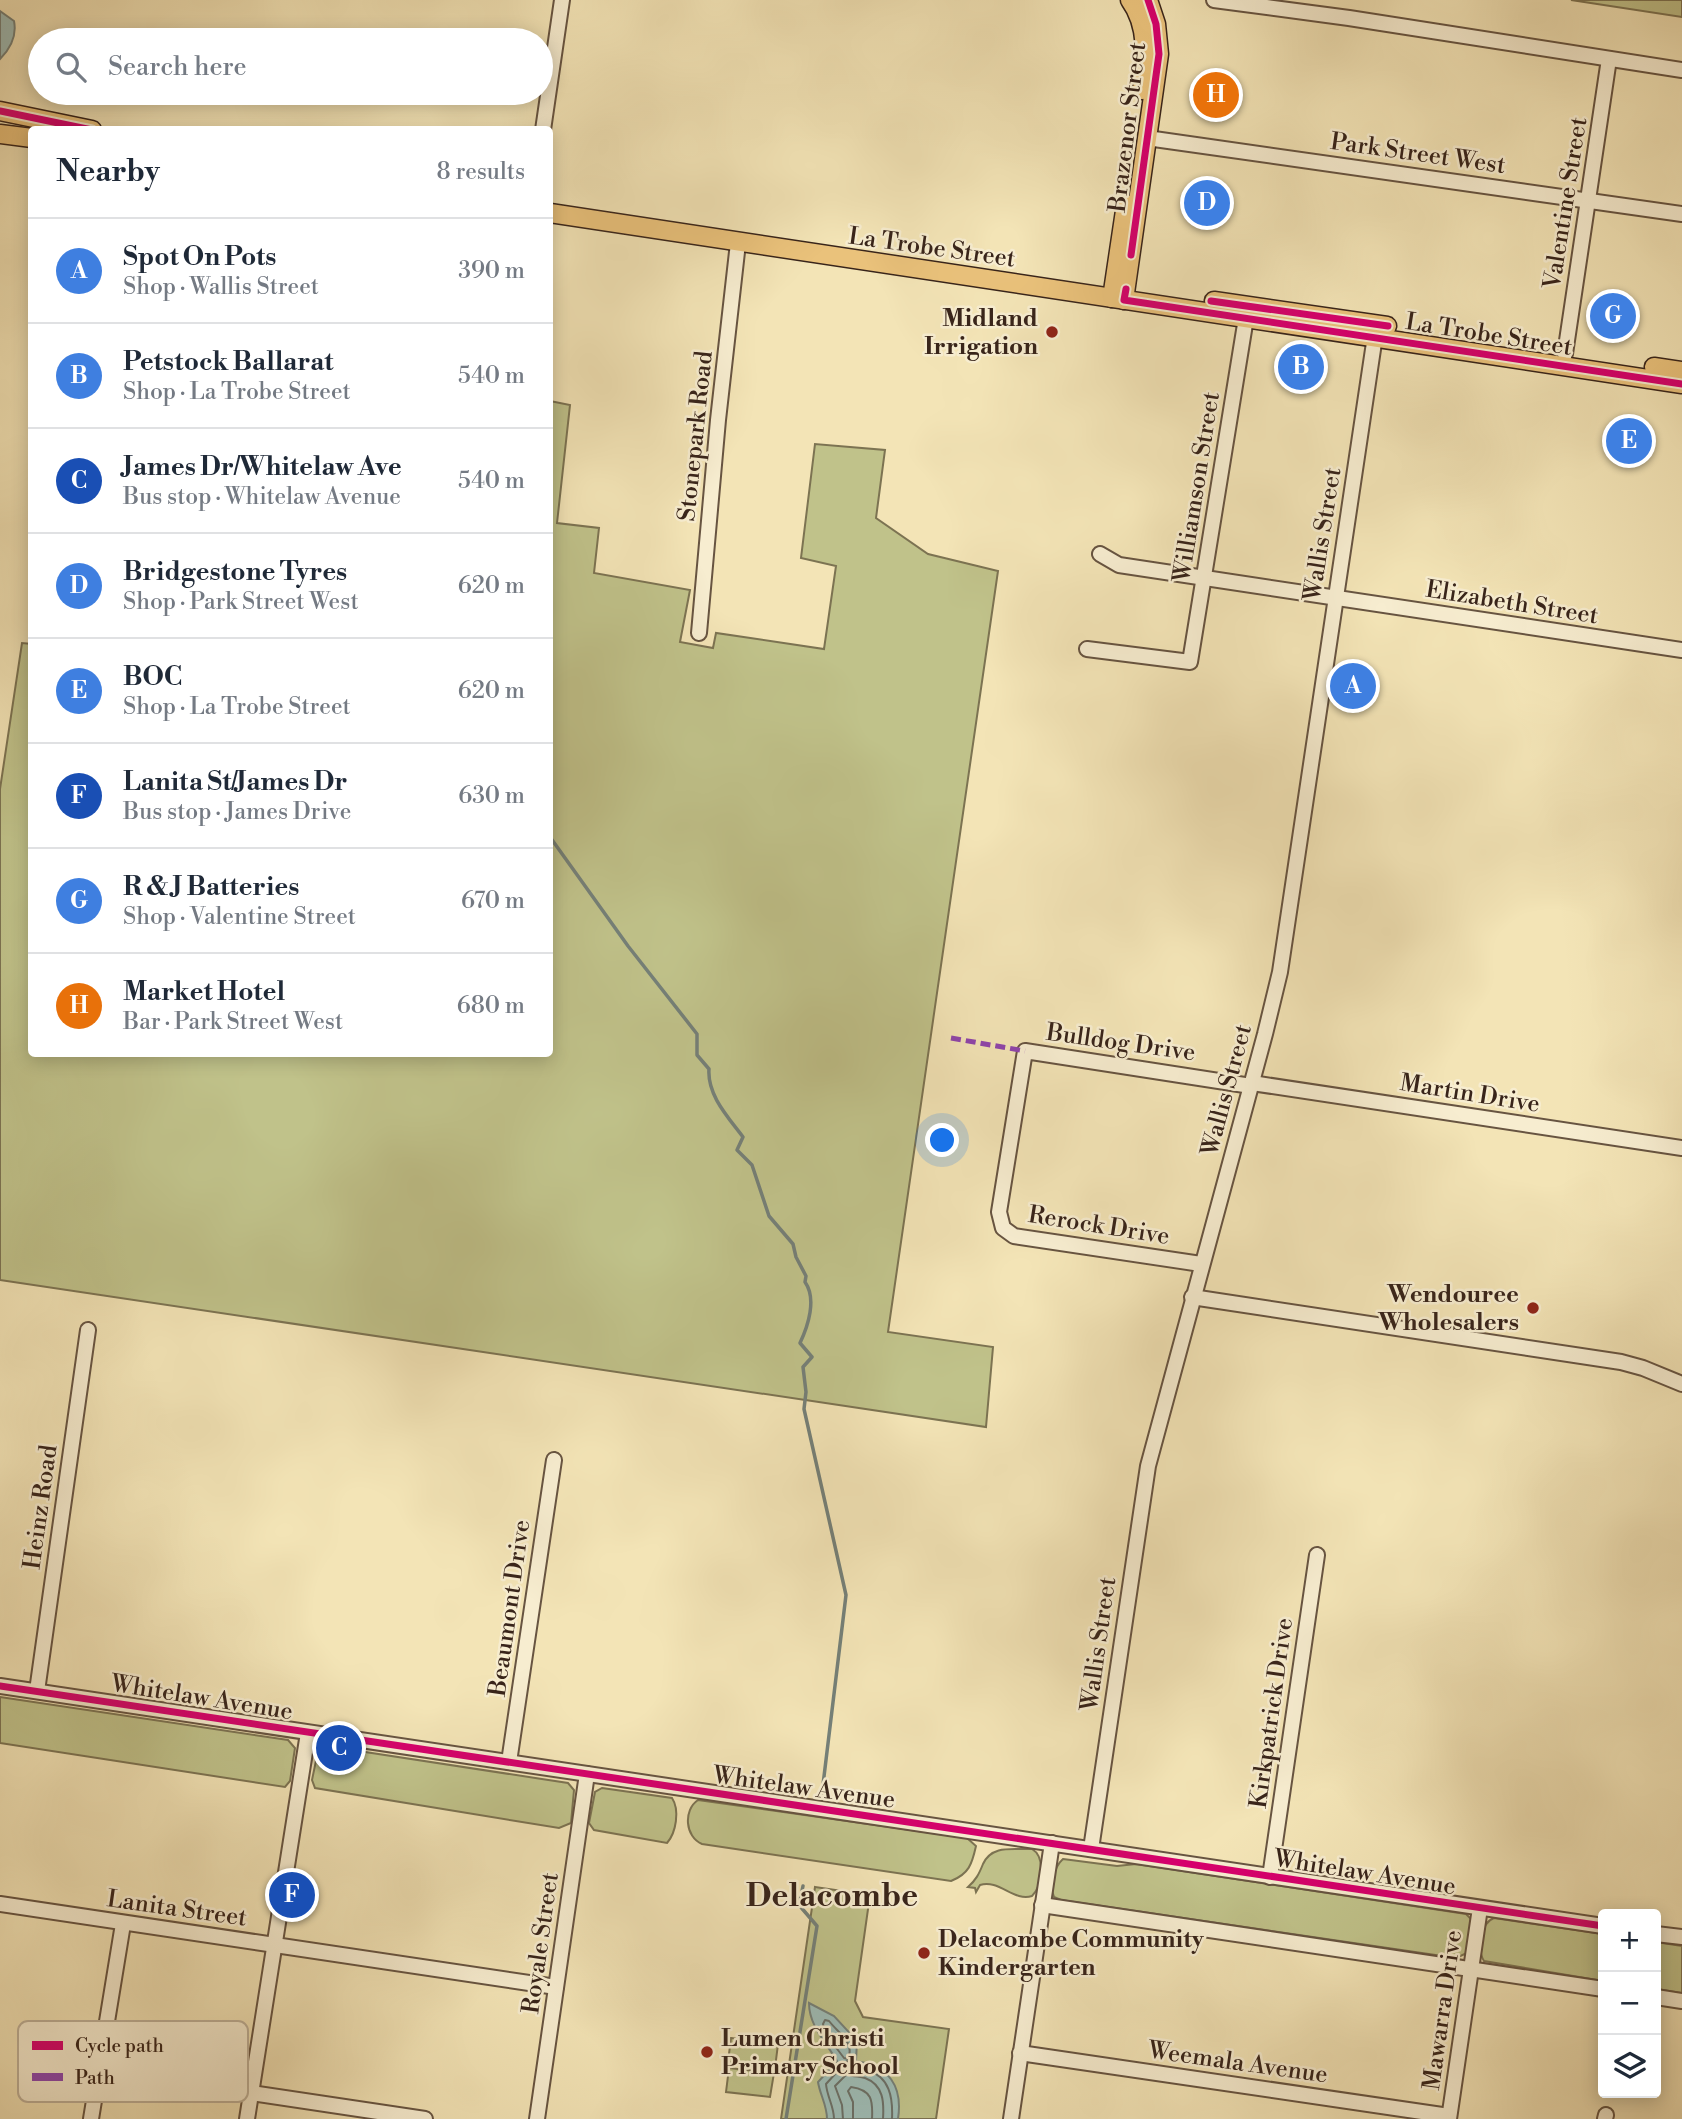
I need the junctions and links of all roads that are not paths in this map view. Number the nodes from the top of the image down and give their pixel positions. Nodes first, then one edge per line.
1 (562, 0) edge
2 (1214, 0) edge
3 (1145, 3) edge
4 (1609, 59) junction
5 (553, 62) edge
6 (1682, 70) edge
7 (547, 105) edge
8 (0, 111) edge
9 (0, 120) edge
10 (71, 126) edge
11 (544, 126) edge
12 (16, 136) edge
13 (1142, 137) junction
14 (1588, 201) junction
15 (553, 203) edge
16 (553, 213) edge
17 (1682, 215) edge
18 (739, 237) junction
19 (1119, 293) junction
20 (1246, 312) junction
21 (1376, 330) junction
22 (1564, 359) junction
23 (1682, 371) edge
24 (1682, 384) edge
25 (1100, 554) dead end
26 (1205, 577) junction
27 (1336, 598) junction
28 (699, 633) dead end
29 (1087, 649) dead end
30 (1682, 650) edge
31 (1025, 1051) joint
32 (1251, 1084) junction
33 (1682, 1148) edge
34 (1201, 1264) junction
35 (1192, 1297) junction
36 (88, 1330) dead end
37 (1682, 1384) edge
38 (554, 1460) dead end
39 (1317, 1555) dead end
40 (0, 1686) edge
41 (37, 1691) junction
42 (308, 1733) junction
43 (509, 1762) junction
44 (587, 1774) junction
45 (1052, 1843) junction
46 (1091, 1849) junction
47 (1270, 1877) junction
48 (0, 1904) edge
49 (1042, 1905) junction
50 (1480, 1908) junction
51 (123, 1924) junction
52 (1598, 1925) edge
53 (1661, 1935) edge
54 (1682, 1937) edge
55 (275, 1945) junction
56 (1471, 1970) junction
57 (556, 1987) junction
58 (1598, 1988) edge
59 (1661, 1998) edge
60 (1682, 2001) edge
61 (107, 2021) edge
62 (1020, 2053) junction
63 (251, 2093) junction
64 (394, 2117) edge
65 (1449, 2118) edge
66 (247, 2119) edge
67 (425, 2119) edge
68 (537, 2119) edge
69 (1011, 2119) edge

1 - 5 street
2 - 4 street
3 - 13 main road, Brazenor Street
4 - 6 street
4 - 14 street, Valentine Street
7 - 11 street
8 - 10 main road
9 - 12 main road
13 - 14 street, Park Street West
13 - 19 main road, Brazenor Street
14 - 17 street, Park Street West
14 - 22 street, Valentine Street
15 - 18 main road, La Trobe Street
16 - 18 main road, La Trobe Street
18 - 19 main road, La Trobe Street
18 - 28 street, Stonepark Road
19 - 20 main road, La Trobe Street
20 - 21 main road, La Trobe Street
20 - 26 street, Williamson Street
21 - 22 main road, La Trobe Street
21 - 27 street, Wallis Street
22 - 23 main road, La Trobe Street
22 - 24 main road, La Trobe Street
25 - 26 street, Elizabeth Street
26 - 27 street, Elizabeth Street
26 - 29 street, Williamson Street
27 - 30 street, Elizabeth Street
27 - 32 street, Wallis Street
31 - 32 street, Bulldog Drive
31 - 34 street, Rerock Drive
32 - 33 street, Martin Drive
32 - 34 street, Wallis Street
34 - 35 street, Wallis Street
35 - 37 street
35 - 46 street, Wallis Street
36 - 41 street, Heinz Road
38 - 43 street, Beaumont Drive
39 - 47 street, Kirkpatrick Drive
40 - 41 street, Whitelaw Avenue
41 - 42 street, Whitelaw Avenue
42 - 43 street, Whitelaw Avenue
42 - 55 street
43 - 44 street, Whitelaw Avenue
44 - 45 street, Whitelaw Avenue
44 - 57 street, Royale Street
45 - 46 street, Whitelaw Avenue
45 - 49 street
46 - 47 street, Whitelaw Avenue
47 - 50 street, Whitelaw Avenue
48 - 51 street, Lanita Street
49 - 56 street
49 - 62 street
50 - 52 street, Whitelaw Avenue
50 - 56 street, Mawarra Drive
51 - 55 street, Lanita Street
51 - 61 street
53 - 54 street
55 - 57 street, Lanita Street
55 - 63 street
56 - 58 street
56 - 65 street, Mawarra Drive
57 - 68 street, Royale Street
59 - 60 street
62 - 65 street, Weemala Avenue
62 - 69 street
63 - 64 street
63 - 66 street
64 - 67 street

